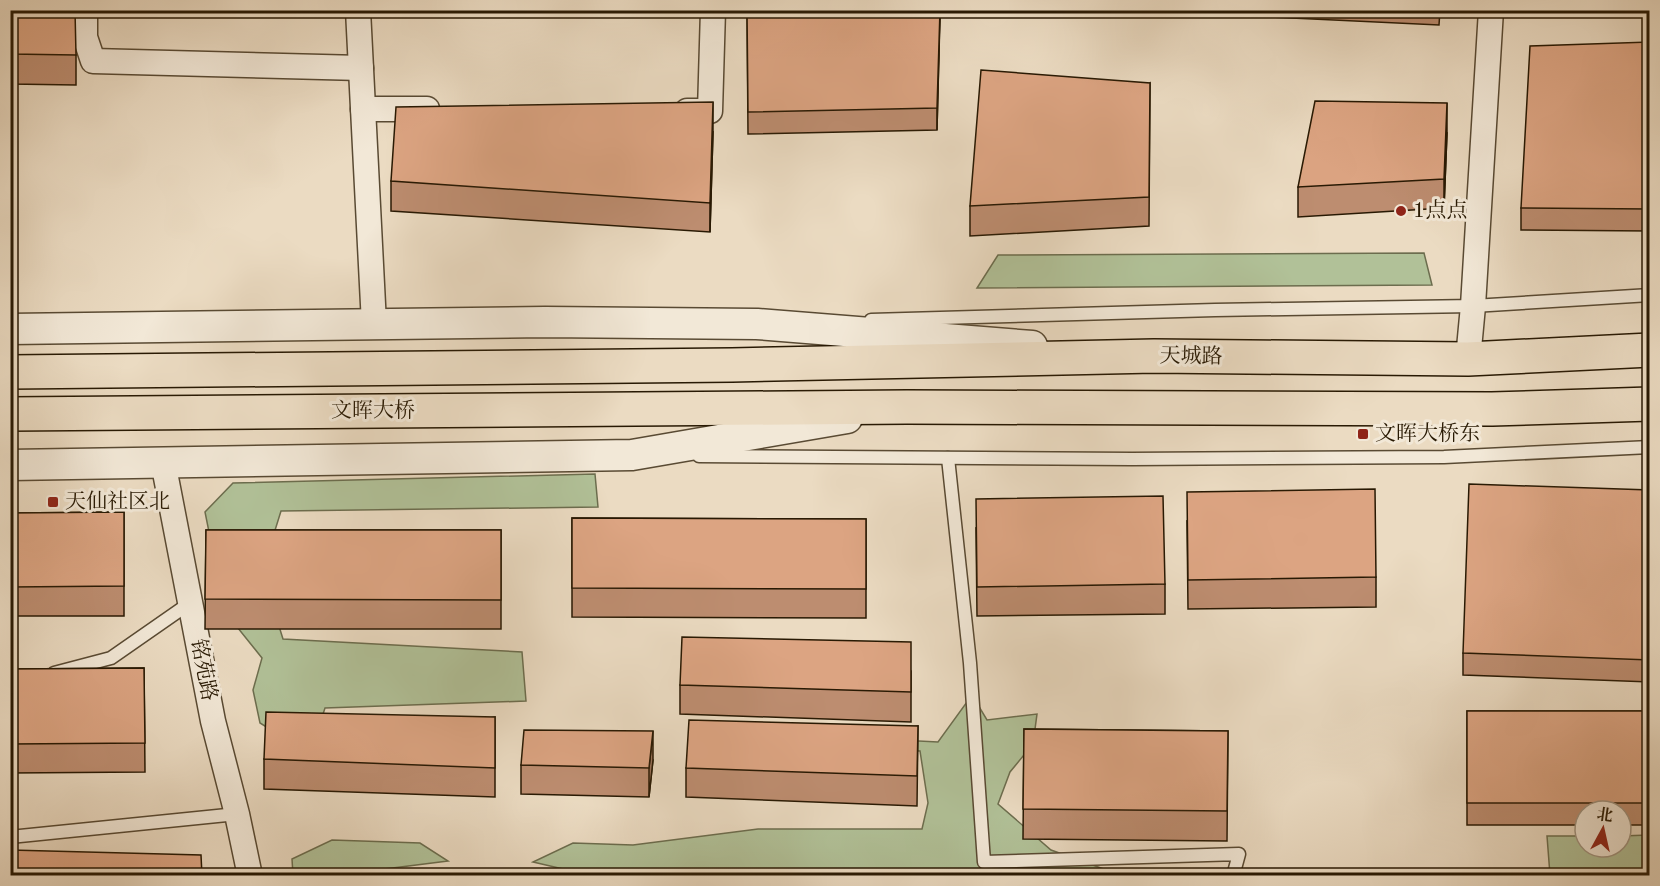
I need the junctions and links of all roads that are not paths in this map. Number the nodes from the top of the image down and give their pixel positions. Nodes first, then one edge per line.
1 (85, 10) edge
2 (358, 10) edge
3 (713, 10) edge
4 (1491, 10) edge
5 (361, 68) junction
6 (363, 109) junction
7 (447, 109) edge
8 (663, 111) edge
9 (1650, 295) edge
10 (1473, 306) junction
11 (374, 324) junction
12 (757, 324) junction
13 (10, 329) edge
14 (1650, 350) edge
15 (1154, 356) junction
16 (1468, 359) junction
17 (732, 365) joint
18 (10, 372) edge
19 (1650, 404) edge
20 (907, 407) junction
21 (10, 414) edge
22 (1650, 447) edge
23 (632, 455) junction
24 (948, 458) junction
25 (163, 462) junction
26 (10, 465) edge
27 (190, 603) junction
28 (45, 675) edge
29 (237, 814) junction
30 (10, 837) edge
31 (250, 876) edge
32 (1233, 876) edge

1 - 5 street
2 - 5 street
3 - 8 street
4 - 10 street
5 - 6 street
6 - 7 street
6 - 11 street
9 - 10 lane
10 - 12 lane
10 - 16 street
11 - 12 street
11 - 13 street
12 - 15 street
14 - 16 main road, 天城路
15 - 16 main road, 天城路
15 - 17 main road, 天城路
17 - 18 main road, 文晖大桥
19 - 20 main road
20 - 21 main road, 文晖大桥
20 - 23 street
22 - 24 lane
23 - 24 lane
23 - 25 street
24 - 32 lane
25 - 26 street
25 - 27 street, 铭苑路
27 - 28 lane
27 - 29 street, 铭苑路
29 - 30 lane
29 - 31 street, 铭苑路

